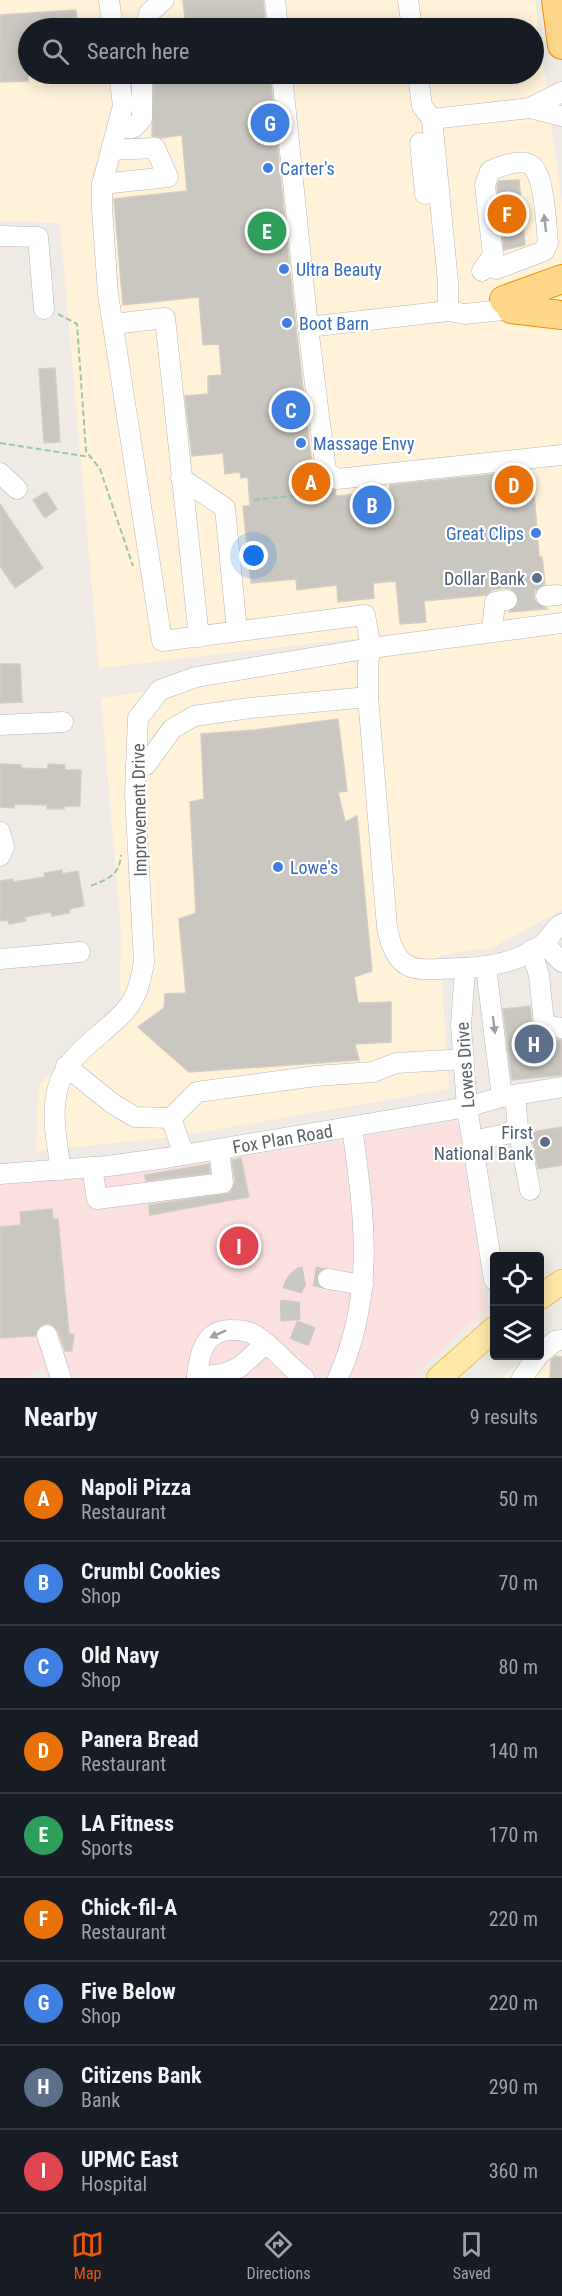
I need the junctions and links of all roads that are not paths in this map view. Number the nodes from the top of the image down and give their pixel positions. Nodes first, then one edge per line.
1 (109, 0) edge
2 (164, 0) edge
3 (275, 0) edge
4 (408, 0) edge
5 (556, 0) edge
6 (112, 18) edge
7 (147, 18) edge
8 (277, 18) edge
9 (411, 18) edge
10 (562, 45) edge
11 (120, 84) edge
12 (142, 84) edge
13 (283, 84) edge
14 (419, 84) edge
15 (562, 92) edge
16 (530, 108) junction
17 (562, 116) edge
18 (432, 119) junction
19 (117, 128) junction
20 (420, 143) dead end
21 (111, 150) junction
22 (102, 184) junction
23 (427, 212) dead end
24 (0, 236) edge
25 (489, 270) joint
26 (562, 279) edge
27 (562, 293) edge
28 (562, 303) edge
29 (507, 304) junction
30 (44, 309) road end
31 (448, 311) junction
32 (562, 315) edge
33 (113, 324) junction
34 (308, 327) junction
35 (562, 455) edge
36 (0, 473) edge
37 (181, 478) junction
38 (17, 489) dead end
39 (507, 600) dead end
40 (562, 623) edge
41 (492, 631) junction
42 (237, 632) junction
43 (198, 637) junction
44 (371, 648) junction
45 (368, 697) junction
46 (63, 722) dead end
47 (0, 725) edge
48 (136, 767) junction
49 (0, 832) edge
50 (0, 856) edge
51 (562, 924) edge
52 (546, 946) edge
53 (80, 952) dead end
54 (0, 959) edge
55 (562, 962) edge
56 (486, 967) junction
57 (465, 968) junction
58 (562, 1028) edge
59 (464, 1059) junction
60 (66, 1066) junction
61 (562, 1087) edge
62 (508, 1096) junction
63 (467, 1107) junction
64 (171, 1118) junction
65 (352, 1127) junction
66 (518, 1128) junction
67 (472, 1141) junction
68 (219, 1149) junction
69 (184, 1155) junction
70 (92, 1167) junction
71 (62, 1170) junction
72 (0, 1174) edge
73 (530, 1190) dead end
74 (490, 1252) edge
75 (328, 1279) tunnel mouth
76 (562, 1282) edge
77 (363, 1285) junction
78 (544, 1294) edge
79 (490, 1333) edge
80 (47, 1335) dead end
81 (562, 1340) edge
82 (265, 1344) junction
83 (544, 1351) edge
84 (535, 1360) edge
85 (197, 1377) edge
86 (61, 1378) edge
87 (304, 1378) edge
88 (338, 1378) edge
89 (439, 1378) edge
90 (522, 1378) edge

1 - 6 lane
2 - 7 lane
3 - 8 lane
4 - 9 lane
5 - 10 highway
11 - 19 lane
12 - 19 lane
13 - 34 lane
14 - 18 lane
15 - 16 lane
16 - 17 lane
16 - 18 lane
18 - 31 lane
19 - 21 lane
20 - 23 lane
21 - 22 lane
21 - 22 lane
22 - 33 lane
24 - 30 lane
25 -> 25 lane
26 - 29 highway
27 - 29 lane
28 - 29 lane
29 - 31 lane
29 - 32 highway
31 - 34 lane
33 - 37 lane
33 - 43 lane
34 - 35 lane
36 - 38 lane
37 - 42 lane
37 - 43 lane
39 - 41 lane
40 - 41 lane, Improvement Drive
41 - 44 lane, Improvement Drive
42 - 43 lane
42 - 44 lane
44 - 45 lane
44 - 48 lane, Improvement Drive
45 - 48 lane
45 - 57 lane
46 - 47 lane
48 - 60 lane, Improvement Drive
49 - 50 lane
51 - 52 lane
52 - 55 lane
52 - 56 lane
52 - 58 lane
53 - 54 lane
56 - 57 lane
56 -> 62 lane
57 - 59 lane, Lowes Drive
59 - 63 lane, Lowes Drive
59 - 64 lane
60 - 64 lane
60 - 71 lane, Improvement Drive
61 - 62 lane, Fox Plan Road
62 - 63 lane, Fox Plan Road
62 - 66 lane
63 - 65 lane, Fox Plan Road
63 - 67 lane, Lowes Drive
64 - 69 lane
65 - 68 lane, Fox Plan Road
65 - 77 lane
66 - 67 lane
66 - 73 lane
67 - 74 lane, Lowes Drive
68 - 69 lane, Fox Plan Road
68 - 70 lane
69 - 70 lane, Fox Plan Road
70 - 71 lane, Fox Plan Road
71 - 72 lane, Fox Plan Road
75 - 77 lane
76 - 78 main road
77 - 88 lane
79 - 89 main road
80 - 86 lane
81 - 83 lane
82 - 85 lane
82 -> 85 lane
82 - 87 lane
84 - 90 lane

